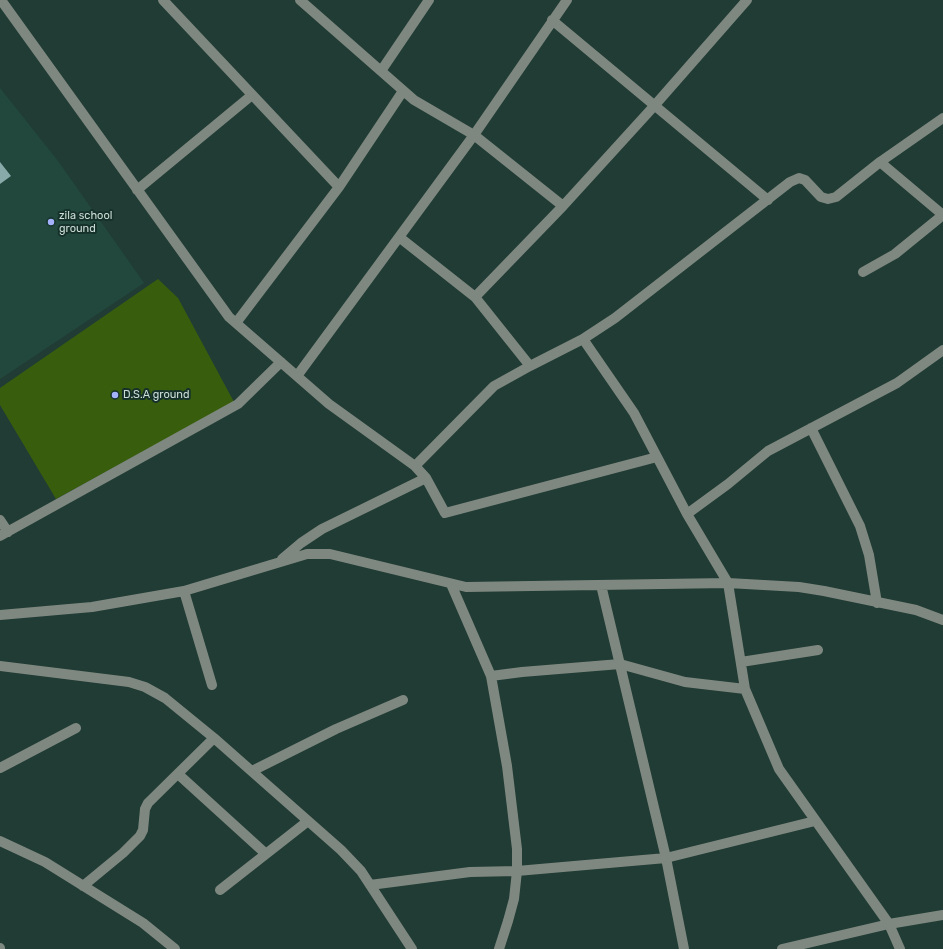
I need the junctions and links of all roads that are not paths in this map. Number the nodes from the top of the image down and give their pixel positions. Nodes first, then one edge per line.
1 (2, 0) edge
2 (163, 0) edge
3 (300, 0) edge
4 (429, 0) edge
5 (567, 0) edge
6 (747, 0) edge
7 (552, 20) junction
8 (381, 71) junction
9 (404, 91) junction
10 (252, 95) junction
11 (655, 105) junction
12 (943, 118) edge
13 (474, 135) junction
14 (880, 162) junction
15 (339, 187) junction
16 (137, 190) junction
17 (768, 200) junction
18 (563, 206) junction
19 (943, 215) edge
20 (399, 237) junction
21 (862, 272) dead end
22 (474, 297) junction
23 (236, 323) junction
24 (583, 339) junction
25 (943, 350) edge
26 (281, 362) junction
27 (530, 366) junction
28 (297, 376) junction
29 (811, 428) junction
30 (657, 457) junction
31 (416, 466) junction
32 (426, 478) junction
33 (686, 514) junction
34 (0, 520) edge
35 (4, 534) edge
36 (278, 562) junction
37 (728, 583) junction
38 (451, 584) junction
39 (601, 585) junction
40 (184, 591) junction
41 (877, 603) junction
42 (0, 615) edge
43 (943, 620) edge
44 (818, 650) dead end
45 (741, 662) junction
46 (620, 664) junction
47 (0, 666) edge
48 (491, 676) junction
49 (212, 686) dead end
50 (745, 689) junction
51 (403, 700) dead end
52 (76, 728) dead end
53 (214, 738) junction
54 (0, 768) edge
55 (252, 771) junction
56 (178, 774) junction
57 (308, 821) junction
58 (815, 821) junction
59 (0, 841) edge
60 (266, 854) junction
61 (666, 858) junction
62 (517, 871) junction
63 (370, 885) junction
64 (83, 886) junction
65 (220, 890) dead end
66 (943, 914) edge
67 (889, 924) junction
68 (175, 949) edge
69 (412, 949) edge
70 (499, 949) edge
71 (684, 949) edge
72 (782, 949) edge
73 (900, 949) edge

1 - 16 street
2 - 10 street
3 - 8 street
4 - 8 street
5 - 7 street
6 - 11 street
7 - 11 street
7 - 13 street
8 - 9 street
9 - 13 street
9 - 15 street
10 - 15 street
10 - 16 street
11 - 17 street
11 - 18 street
12 - 14 street
13 - 18 street
13 - 20 street
14 - 17 street
14 - 19 street
15 - 23 street
16 - 23 street
17 - 24 street
18 - 22 street
19 - 21 street
20 - 22 street
20 - 28 street
22 - 27 street
23 - 26 street
24 - 27 street
24 - 30 street
25 - 29 street
26 - 28 street
26 - 35 street
27 - 31 street
28 - 31 street
29 - 33 street
29 - 41 street
30 - 32 street
30 - 33 street
31 - 32 street
32 - 36 street
33 - 37 street
34 - 35 street
36 - 38 street
36 - 40 street
37 - 39 street
37 - 41 street
37 - 45 street
38 - 39 street
38 - 48 street
39 - 46 street
40 - 42 street
40 - 49 street
41 - 43 street
44 - 45 street
45 - 50 street
46 - 48 street
46 - 50 street
46 - 61 street
47 - 53 street
48 - 62 street
50 - 58 street
51 - 55 street
52 - 54 street
53 - 55 street
53 - 56 street
55 - 57 street
56 - 60 street
56 - 64 street
57 - 60 street
57 - 63 street
58 - 61 street
58 - 67 street
59 - 64 street
60 - 65 street
61 - 62 street
61 - 71 street
62 - 63 street
62 - 70 street
63 - 69 street
64 - 68 street
66 - 67 street
67 - 72 street
67 - 73 street

